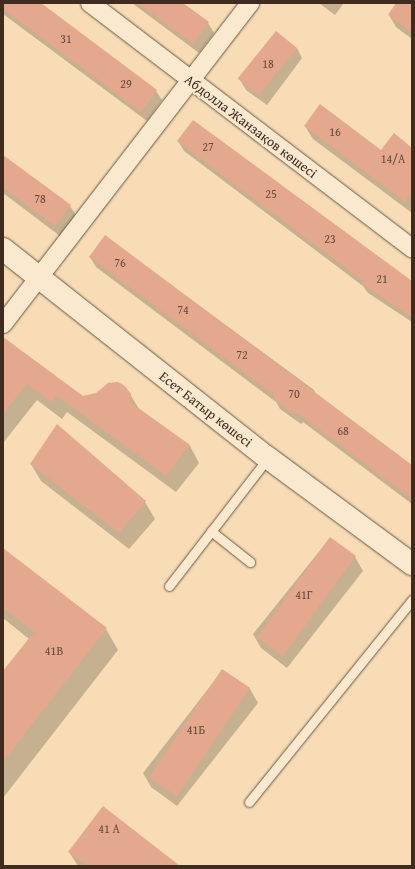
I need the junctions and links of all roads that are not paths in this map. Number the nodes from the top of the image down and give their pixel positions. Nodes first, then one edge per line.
1 (90, 3) edge
2 (250, 3) edge
3 (192, 80) junction
4 (412, 248) edge
5 (3, 249) edge
6 (40, 278) junction
7 (3, 324) edge
8 (268, 458) junction
9 (211, 531) junction
10 (250, 562) dead end
11 (412, 564) edge
12 (169, 586) dead end
13 (412, 600) edge
14 (249, 802) dead end

1 - 3 street, Абдолла Жанзақов көшесі
2 - 3 street
3 - 4 street, Абдолла Жанзақов көшесі
3 - 6 street
5 - 6 street, Есет Батыр көшесі
6 - 7 street
6 - 8 street, Есет Батыр көшесі
8 - 9 lane
8 - 11 street, Есет Батыр көшесі
9 - 10 lane
9 - 12 lane
13 - 14 lane

